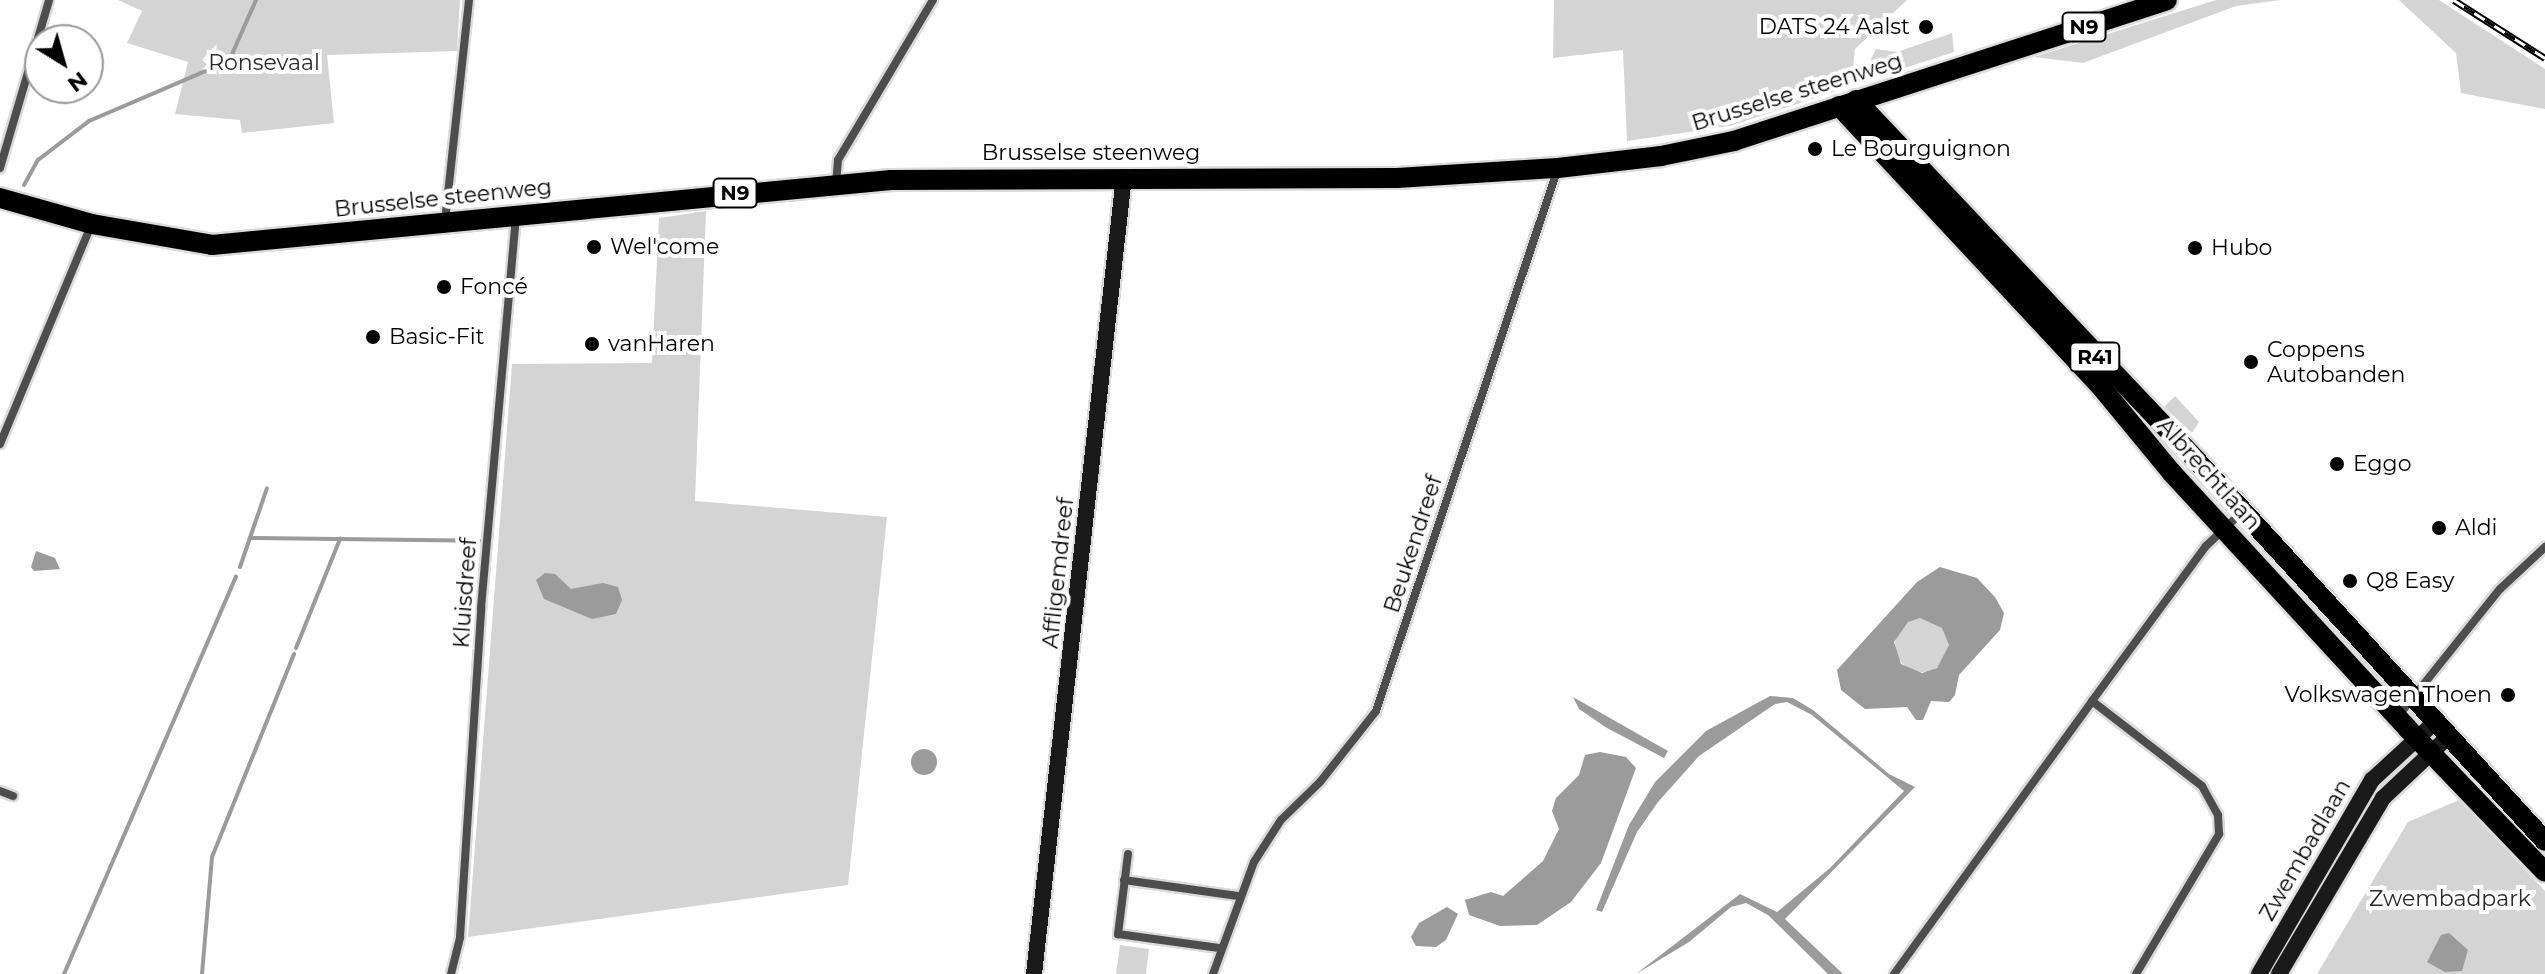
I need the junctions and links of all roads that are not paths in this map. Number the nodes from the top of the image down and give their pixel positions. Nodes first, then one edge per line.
1 (48, 0) edge
2 (469, 0) edge
3 (933, 0) edge
4 (2167, 0) edge
5 (1848, 103) junction
6 (0, 166) edge
7 (1558, 168) junction
8 (1124, 177) junction
9 (836, 183) junction
10 (0, 198) edge
11 (516, 215) junction
12 (445, 222) junction
13 (92, 224) junction
14 (0, 444) edge
15 (2242, 512) junction
16 (2224, 529) junction
17 (2545, 547) edge
18 (2414, 698) junction
19 (2092, 701) junction
20 (2399, 715) junction
21 (2440, 730) junction
22 (2423, 746) junction
23 (0, 791) edge
24 (13, 796) dead end
25 (2345, 824) junction
26 (2361, 833) junction
27 (2545, 841) edge
28 (1128, 854) dead end
29 (2545, 872) edge
30 (1124, 880) junction
31 (1238, 896) junction
32 (2299, 903) junction
33 (1219, 948) junction
34 (451, 974) edge
35 (1034, 974) edge
36 (1213, 974) edge
37 (1894, 974) edge
38 (2136, 974) edge
39 (2259, 974) edge
40 (2266, 974) edge
41 (2279, 974) edge

1 - 6 street
2 - 12 street
3 - 9 street
4 - 5 main road, Brusselse steenweg / N9
5 - 7 main road, Brusselse steenweg / N9
5 - 15 main road, Albrechtlaan / R41
5 - 16 main road, Albrechtlaan / R41
7 - 8 main road, Brusselse steenweg / N9
7 - 31 street, Beukendreef
8 - 9 main road, Brusselse steenweg / N9
8 - 35 street, Affligemdreef
9 - 11 main road, Brusselse steenweg / N9
10 - 13 main road, Brusselse steenweg / N9
11 - 12 main road, Brusselse steenweg / N9
11 - 34 street, Kluisdreef
12 - 13 main road, Brusselse steenweg / N9
13 - 14 street
15 - 16 street
15 - 18 main road, Albrechtlaan / R41
16 - 19 street
16 - 20 main road, Albrechtlaan / R41
17 - 18 street
18 - 20 street
18 - 21 main road, Albrechtlaan / R41
19 - 37 street
19 - 38 street
20 - 22 main road, Albrechtlaan / R41
21 - 22 street, Zwembadlaan
21 - 27 main road, Albrechtlaan / R41
22 - 25 street, Zwembadlaan
22 - 26 street, Zwembadlaan
22 - 29 main road, Albrechtlaan / R41
23 - 24 street
25 - 26 street
25 - 32 street, Zwembadlaan
26 - 41 street, Zwembadlaan
28 - 30 street
30 - 31 street
30 - 33 street
31 - 33 street, Beukendreef
32 - 39 street, Zwembadlaan
32 - 40 street
33 - 36 street, Beukendreef

